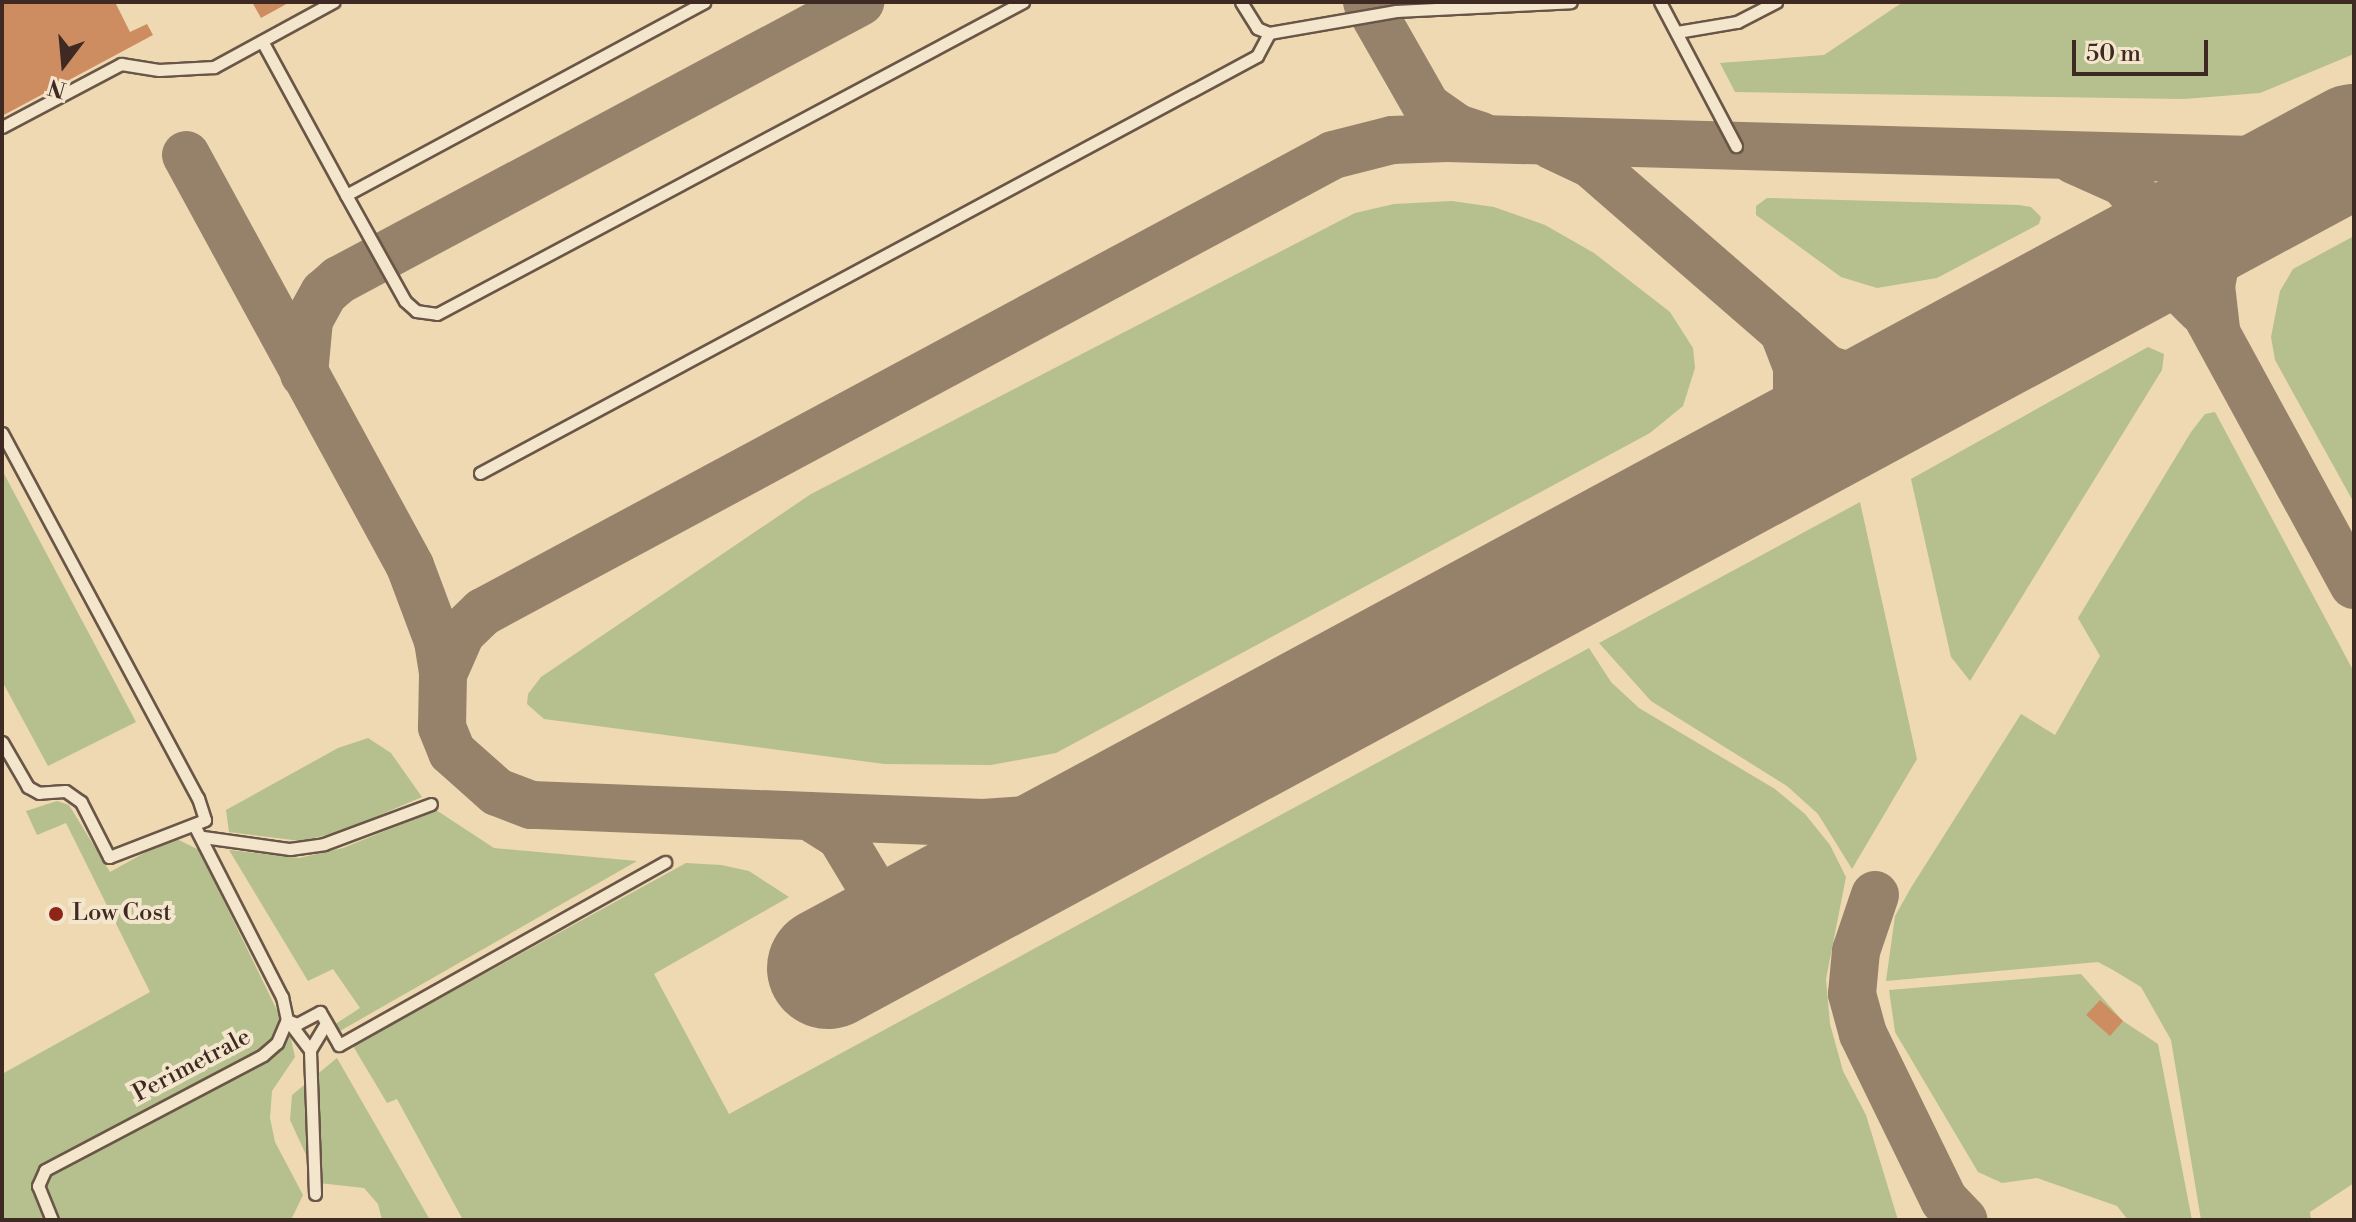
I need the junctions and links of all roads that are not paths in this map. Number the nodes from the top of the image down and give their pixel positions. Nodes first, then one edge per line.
1 (333, 2) edge
2 (704, 2) edge
3 (1023, 2) edge
4 (1241, 2) edge
5 (1571, 2) edge
6 (1660, 2) edge
7 (1776, 2) edge
8 (1677, 32) junction
9 (1269, 33) junction
10 (262, 41) junction
11 (2, 127) edge
12 (1736, 146) dead end
13 (346, 195) junction
14 (2, 433) edge
15 (480, 473) dead end
16 (2, 742) edge
17 (431, 804) dead end
18 (194, 825) junction
19 (203, 837) junction
20 (665, 862) dead end
21 (287, 1020) junction
22 (326, 1023) junction
23 (310, 1050) junction
24 (315, 1194) dead end
25 (52, 1220) edge

1 - 10 lane
2 - 13 lane
3 - 13 lane
4 - 9 lane
5 - 9 lane
6 - 8 lane
7 - 8 lane
8 - 12 lane
9 - 15 lane
10 - 11 lane
10 - 13 lane
14 - 18 lane
16 - 18 lane
17 - 19 lane
18 - 19 lane
19 - 21 lane
20 - 22 lane
21 - 22 lane
21 - 23 lane
21 - 25 lane, Perimetrale
22 - 23 lane
23 - 24 lane

